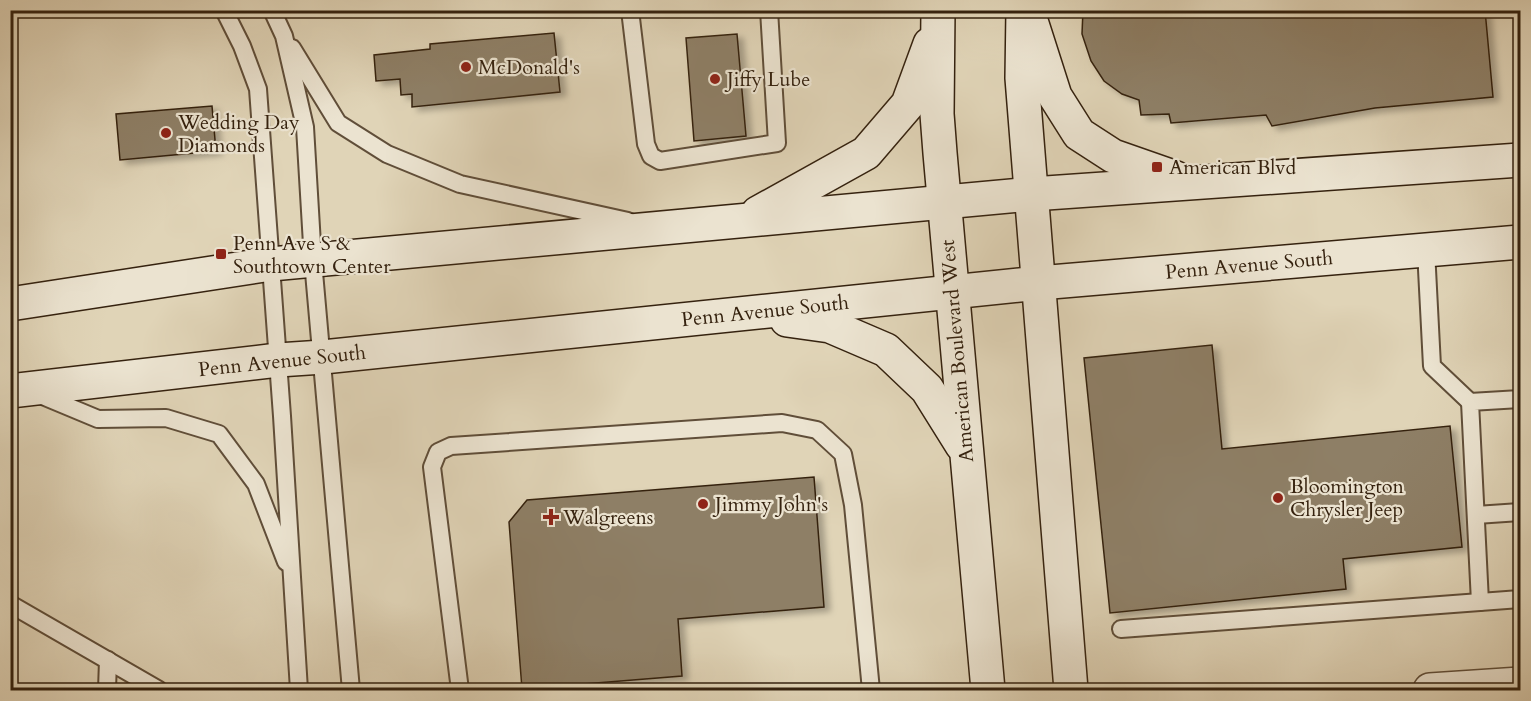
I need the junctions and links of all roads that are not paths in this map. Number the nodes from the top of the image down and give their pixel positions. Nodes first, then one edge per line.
1 (224, 10) edge
2 (272, 10) edge
3 (630, 10) edge
4 (769, 10) edge
5 (1025, 10) edge
6 (937, 20) edge
7 (284, 36) junction
8 (1521, 160) edge
9 (1189, 182) junction
10 (1032, 194) junction
11 (944, 202) junction
12 (746, 219) junction
13 (658, 227) junction
14 (1521, 242) edge
15 (1426, 250) junction
16 (313, 261) junction
17 (271, 264) junction
18 (1039, 283) junction
19 (952, 292) junction
20 (10, 304) edge
21 (734, 314) junction
22 (323, 357) junction
23 (278, 360) junction
24 (18, 391) edge
25 (1521, 399) edge
26 (1470, 402) junction
27 (966, 451) junction
28 (1521, 512) edge
29 (1476, 514) junction
30 (292, 577) junction
31 (1521, 599) edge
32 (1480, 602) junction
33 (10, 604) edge
34 (1121, 629) dead end
35 (108, 660) junction
36 (1521, 684) edge
37 (107, 690) edge
38 (159, 690) edge
39 (299, 690) edge
40 (351, 690) edge
41 (460, 690) edge
42 (871, 690) edge
43 (988, 690) edge
44 (1071, 690) edge
45 (1430, 690) edge

1 - 17 lane
2 - 7 lane
3 - 4 lane
5 - 9 main road
5 - 10 main road
6 - 11 main road, American Boulevard West
6 - 12 main road
7 - 13 lane
7 - 16 lane
8 - 9 main road
9 - 10 main road
10 - 11 main road
10 - 18 main road
11 - 12 main road
11 - 19 main road, American Boulevard West
12 - 13 main road
13 - 16 main road
14 - 15 main road, Penn Avenue South
15 - 18 main road, Penn Avenue South
15 - 26 lane
16 - 17 main road
16 - 22 lane
17 - 20 main road
17 - 23 lane
18 - 19 main road, Penn Avenue South
18 - 44 main road
19 - 21 main road, Penn Avenue South
19 - 27 main road, American Boulevard West
21 - 22 main road, Penn Avenue South
21 - 27 main road
22 - 23 main road, Penn Avenue South
22 - 40 lane
23 - 24 main road, Penn Avenue South
23 - 30 lane
24 - 30 lane
25 - 26 lane
26 - 29 lane
27 - 43 main road, American Boulevard West
28 - 29 lane
29 - 32 lane
30 - 39 lane
31 - 32 lane
32 - 34 lane
33 - 35 lane
35 - 37 lane
35 - 38 lane
36 - 45 main road
41 - 42 lane

